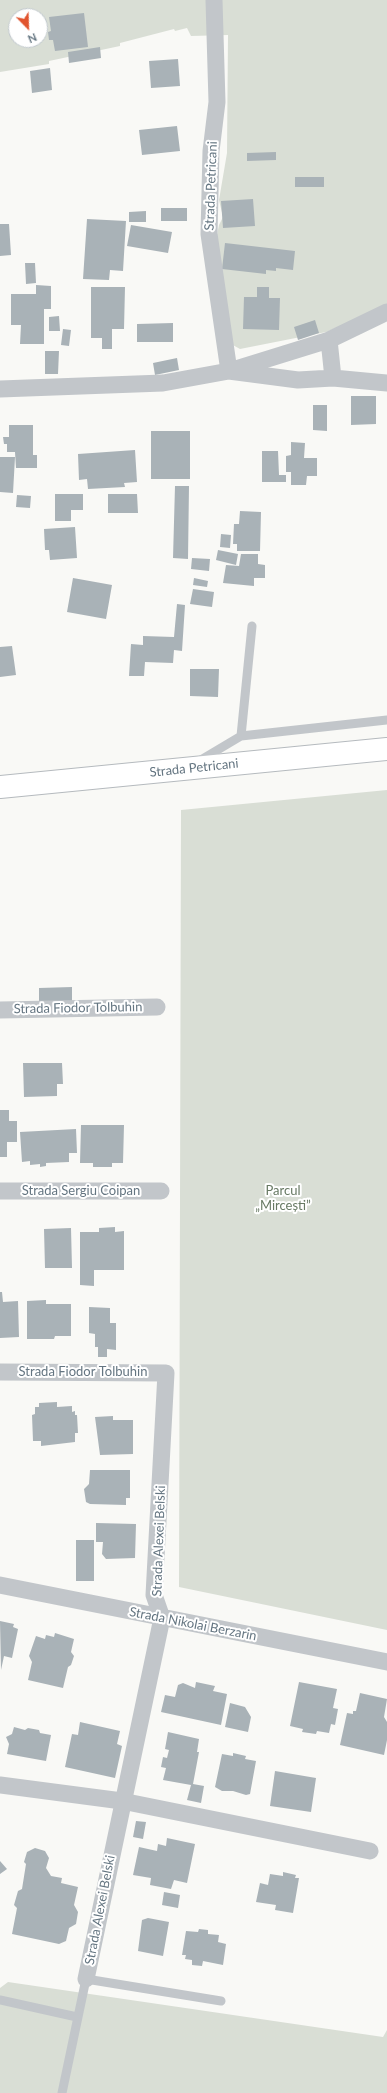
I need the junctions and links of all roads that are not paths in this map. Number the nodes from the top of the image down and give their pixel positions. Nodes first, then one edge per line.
1 (214, 0) edge
2 (387, 312) edge
3 (328, 340) junction
4 (229, 371) junction
5 (333, 378) junction
6 (387, 383) edge
7 (0, 388) edge
8 (252, 626) dead end
9 (387, 720) edge
10 (241, 736) junction
11 (387, 749) edge
12 (185, 769) junction
13 (0, 787) edge
14 (157, 1008) dead end
15 (0, 1010) edge
16 (0, 1191) edge
17 (161, 1191) dead end
18 (0, 1372) edge
19 (166, 1373) joint
20 (0, 1584) edge
21 (162, 1618) junction
22 (387, 1662) edge
23 (0, 1785) edge
24 (122, 1801) junction
25 (370, 1851) dead end
26 (86, 1979) junction
27 (0, 2000) edge
28 (221, 2001) dead end
29 (77, 2017) junction
30 (62, 2093) edge

1 - 4 street, Strada Petricani
2 - 3 street
3 - 4 street
3 - 5 street
4 - 5 street
4 - 7 street
5 - 6 street
8 - 10 lane
9 - 10 lane
10 - 12 lane
11 - 12 main road, Strada Petricani
12 - 13 main road, Strada Petricani
14 - 15 street, Strada Fiodor Tolbuhin
16 - 17 street, Strada Sergiu Coipan
18 - 19 street, Strada Fiodor Tolbuhin
19 - 21 street, Strada Alexei Belski
20 - 21 street, Strada Nikolai Berzarin
21 - 22 street, Strada Nikolai Berzarin
21 - 24 street, Strada Alexei Belski
23 - 24 street
24 - 25 street
24 - 26 street, Strada Alexei Belski
26 - 28 lane, Strada Alexei Belski
26 - 29 lane
27 - 29 lane
29 - 30 lane

